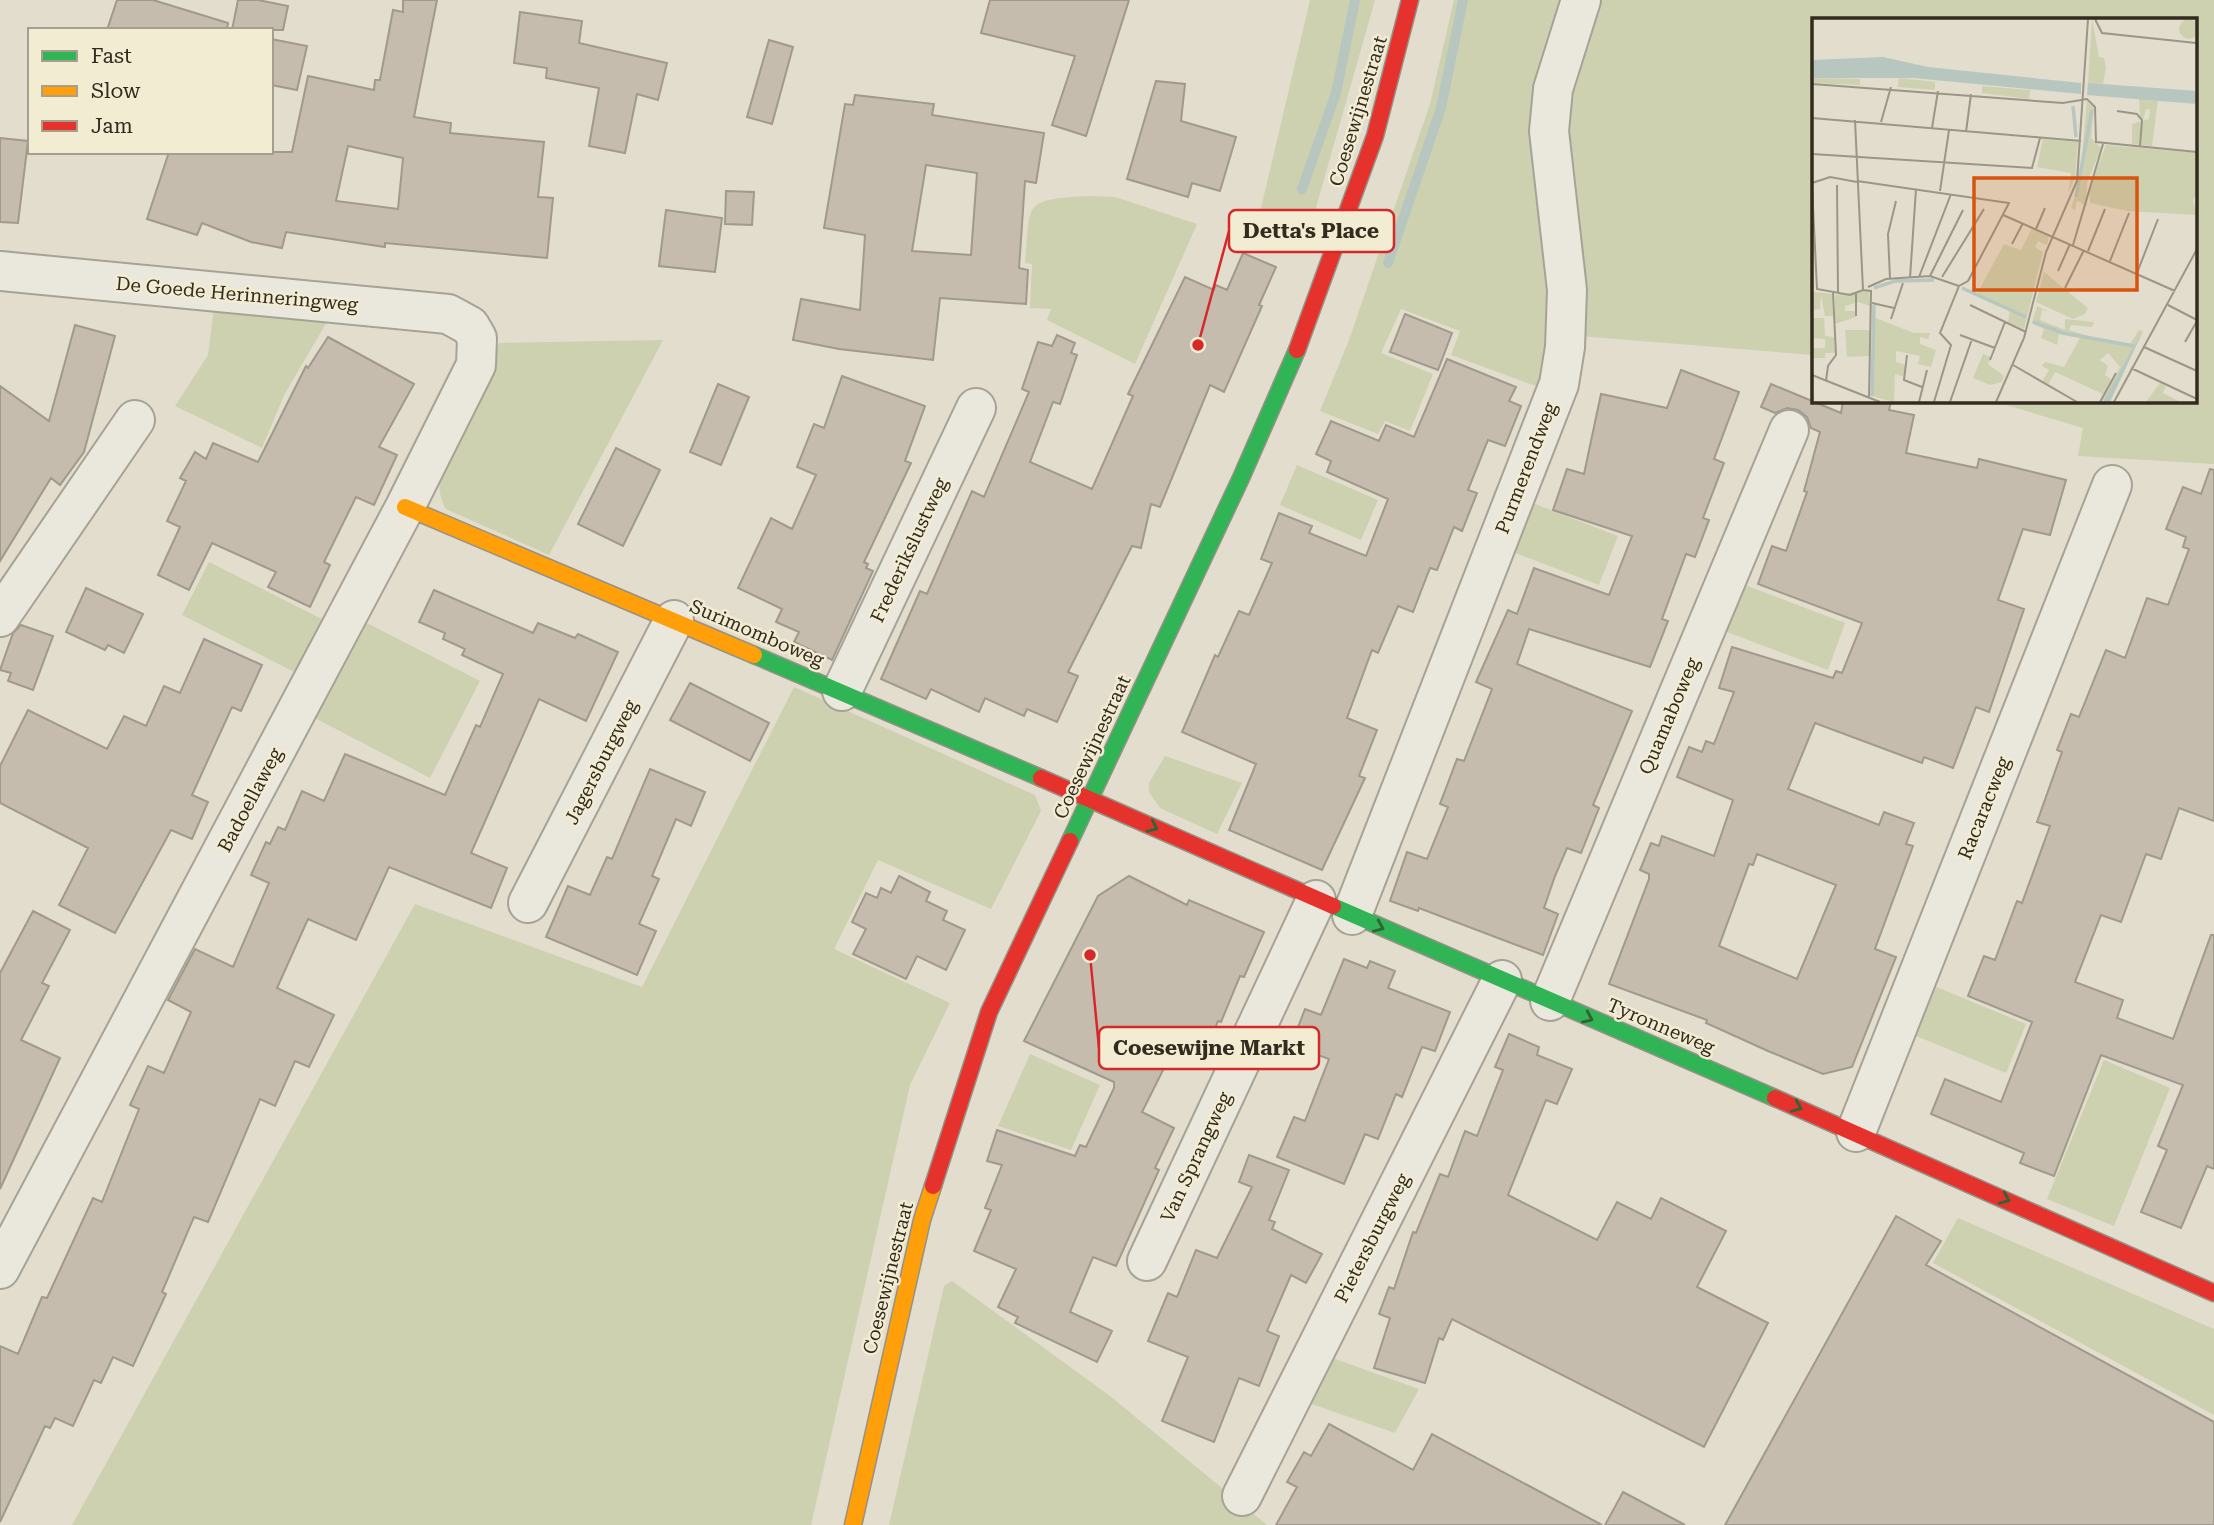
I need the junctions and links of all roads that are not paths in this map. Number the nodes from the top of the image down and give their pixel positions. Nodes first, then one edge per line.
1 (1410, 0) edge
2 (1581, 0) edge
3 (0, 271) edge
4 (470, 326) joint
5 (976, 408) dead end
6 (135, 420) dead end
7 (1788, 430) dead end
8 (2112, 485) dead end
9 (405, 507) junction
10 (0, 617) edge
11 (674, 620) junction
12 (842, 691) junction
13 (1091, 799) junction
14 (1316, 900) junction
15 (528, 903) dead end
16 (1352, 915) junction
17 (1502, 980) junction
18 (1550, 1001) junction
19 (1856, 1132) junction
20 (1147, 1261) dead end
21 (0, 1269) edge
22 (2214, 1293) edge
23 (1242, 1496) dead end
24 (853, 1525) edge

1 - 13 street, Coesewijnestraat
2 - 16 street, Purmerendweg
3 - 4 street, De Goede Herinneringweg
4 - 9 street, Badoellaweg
5 - 12 street, Frederikslustweg
6 - 10 street
7 - 18 street, Quamaboweg
8 - 19 street, Racaracweg
9 - 11 street, Surimomboweg
9 - 21 street, Badoellaweg
11 - 12 street, Surimomboweg
11 - 15 street, Jagersburgweg
12 - 13 street, Surimomboweg
13 -> 14 street, Tyronneweg
13 - 24 street, Coesewijnestraat
14 - 16 street, Tyronneweg
14 - 20 street, Van Sprangweg
16 -> 17 street, Tyronneweg
17 - 18 street, Tyronneweg
17 - 23 street, Pietersburgweg
18 -> 19 street, Tyronneweg
19 -> 22 street, Tyronneweg

